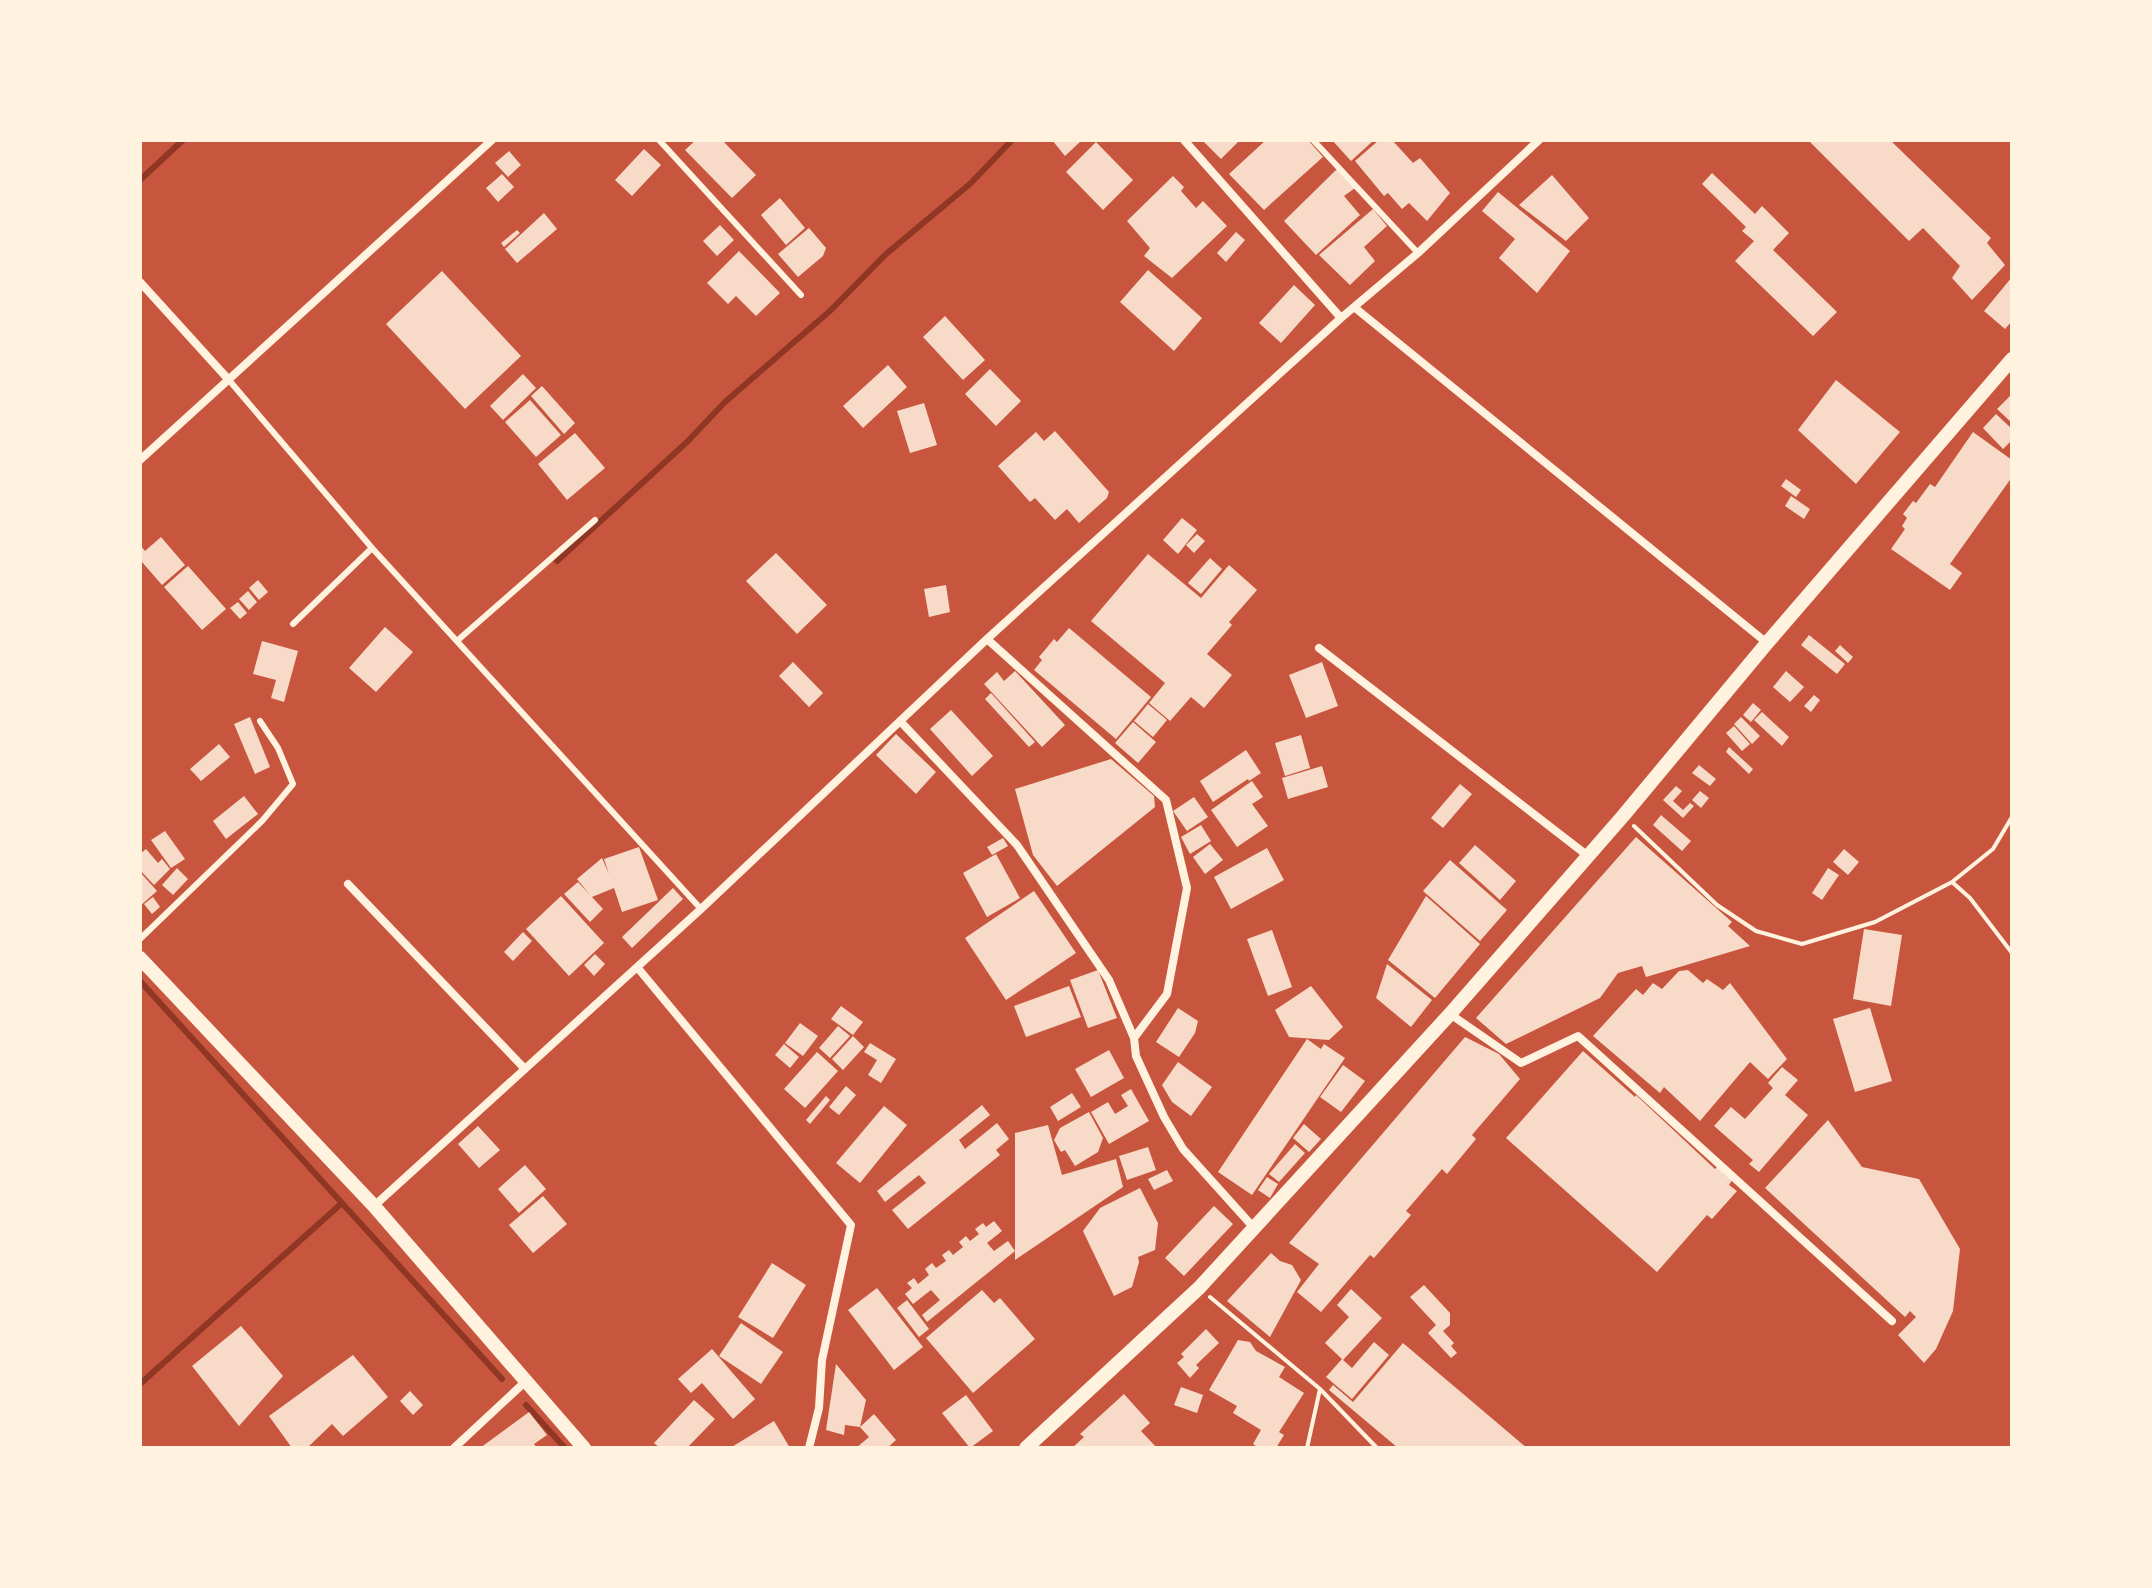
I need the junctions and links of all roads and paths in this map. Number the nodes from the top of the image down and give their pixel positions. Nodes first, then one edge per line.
1 (492, 140) edge
2 (659, 140) edge
3 (1184, 140) edge
4 (1313, 140) edge
5 (1539, 140) edge
6 (1418, 253) junction
7 (140, 282) edge
8 (801, 295) dead end
9 (1354, 307) junction
10 (1341, 318) junction
11 (2012, 359) edge
12 (228, 379) junction
13 (140, 460) edge
14 (595, 520) dead end
15 (372, 548) junction
16 (293, 624) dead end
17 (987, 639) junction
18 (458, 640) junction
19 (1767, 643) junction
20 (1319, 648) dead end
21 (260, 721) dead end
22 (900, 721) junction
23 (1623, 816) junction
24 (2012, 817) edge
25 (1588, 856) junction
26 (1952, 882) junction
27 (348, 884) dead end
28 (701, 909) junction
29 (140, 939) edge
30 (2012, 953) edge
31 (140, 958) edge
32 (637, 967) junction
33 (1450, 1014) junction
34 (1134, 1038) junction
35 (525, 1069) junction
36 (374, 1206) junction
37 (1255, 1229) junction
38 (1199, 1288) junction
39 (1892, 1321) dead end
40 (526, 1381) junction
41 (1320, 1389) junction
42 (454, 1448) edge
43 (584, 1448) edge
44 (809, 1448) edge
45 (1026, 1448) edge
46 (1307, 1448) edge
47 (1377, 1448) edge

1 - 12 street
2 - 8 lane
3 - 10 street
4 - 6 lane
5 - 6 street
6 - 9 street
7 - 12 street
9 - 10 street
9 - 19 street
10 - 17 street
11 - 19 street
12 - 13 street
12 - 15 lane
14 - 18 lane
15 - 16 lane
15 - 18 lane
17 - 22 street
17 - 34 street
18 - 28 lane
19 - 23 street
20 - 25 street
21 - 29 lane
22 - 28 street
22 - 34 street
23 - 25 street
23 - 26 path
24 - 26 path
25 - 33 street
26 - 30 path
27 - 35 street
28 - 32 street
31 - 36 street
32 - 35 street
32 - 44 street
33 - 37 street
33 - 39 street
34 - 37 street
35 - 36 street
36 - 40 street
37 - 38 street
38 - 41 path
38 - 45 street
40 - 42 street
40 - 43 street
41 - 46 path
41 - 47 path

